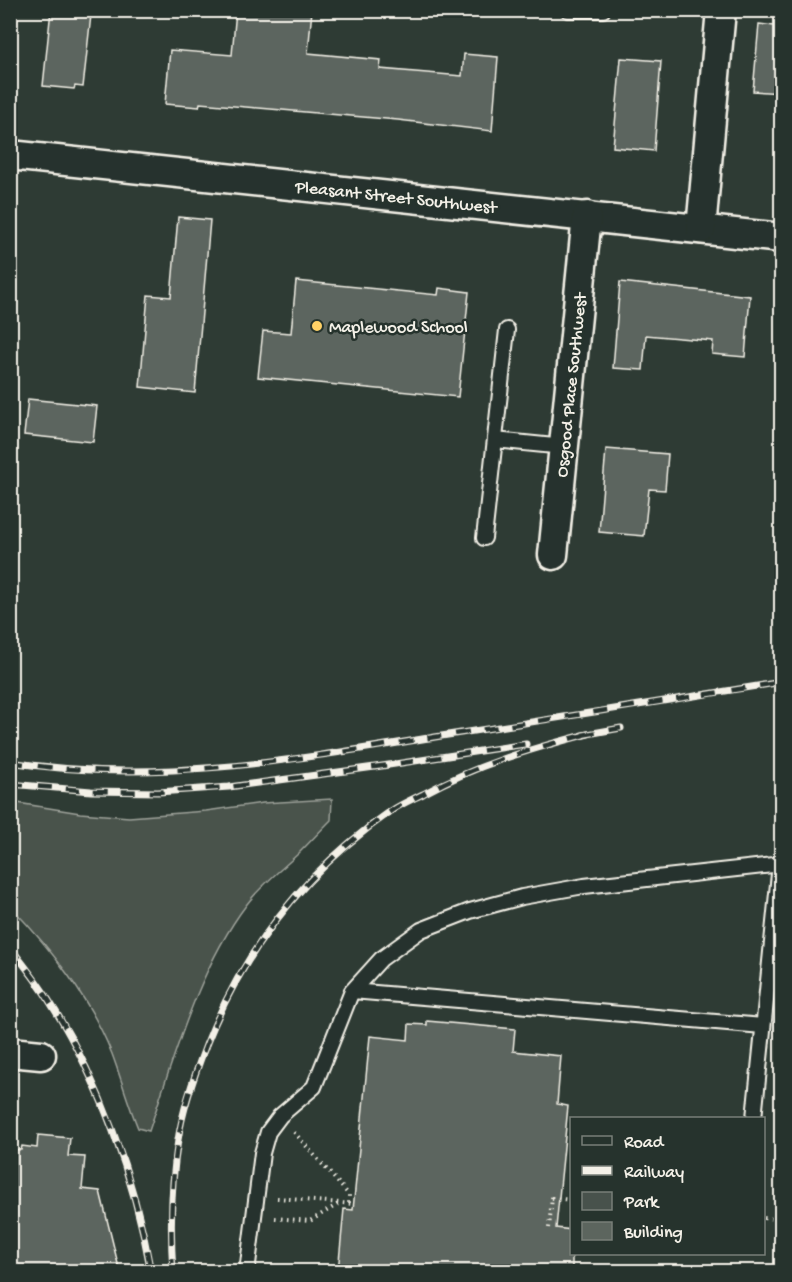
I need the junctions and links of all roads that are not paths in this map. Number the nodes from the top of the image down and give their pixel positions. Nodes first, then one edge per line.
1 (568, 10) edge
2 (603, 10) edge
3 (722, 10) edge
4 (10, 155) edge
5 (587, 216) junction
6 (701, 229) junction
7 (782, 238) edge
8 (507, 330) dead end
9 (495, 440) junction
10 (564, 447) junction
11 (484, 538) dead end
12 (553, 555) dead end
13 (781, 864) edge
14 (352, 992) junction
15 (763, 1026) junction
16 (10, 1052) edge
17 (41, 1055) dead end
18 (754, 1117) edge
19 (248, 1272) edge

1 - 2 lane
3 - 6 street
4 - 5 street, Pleasant Street Southwest
5 - 6 street, Pleasant Street Southwest
5 - 10 street, Osgood Place Southwest
6 - 7 street, Pleasant Street Southwest
8 - 9 lane
9 - 10 lane
9 - 11 lane
10 - 12 street, Osgood Place Southwest
13 - 14 lane
13 - 15 lane
14 - 15 lane
14 - 19 lane
15 - 18 lane
16 - 17 street

